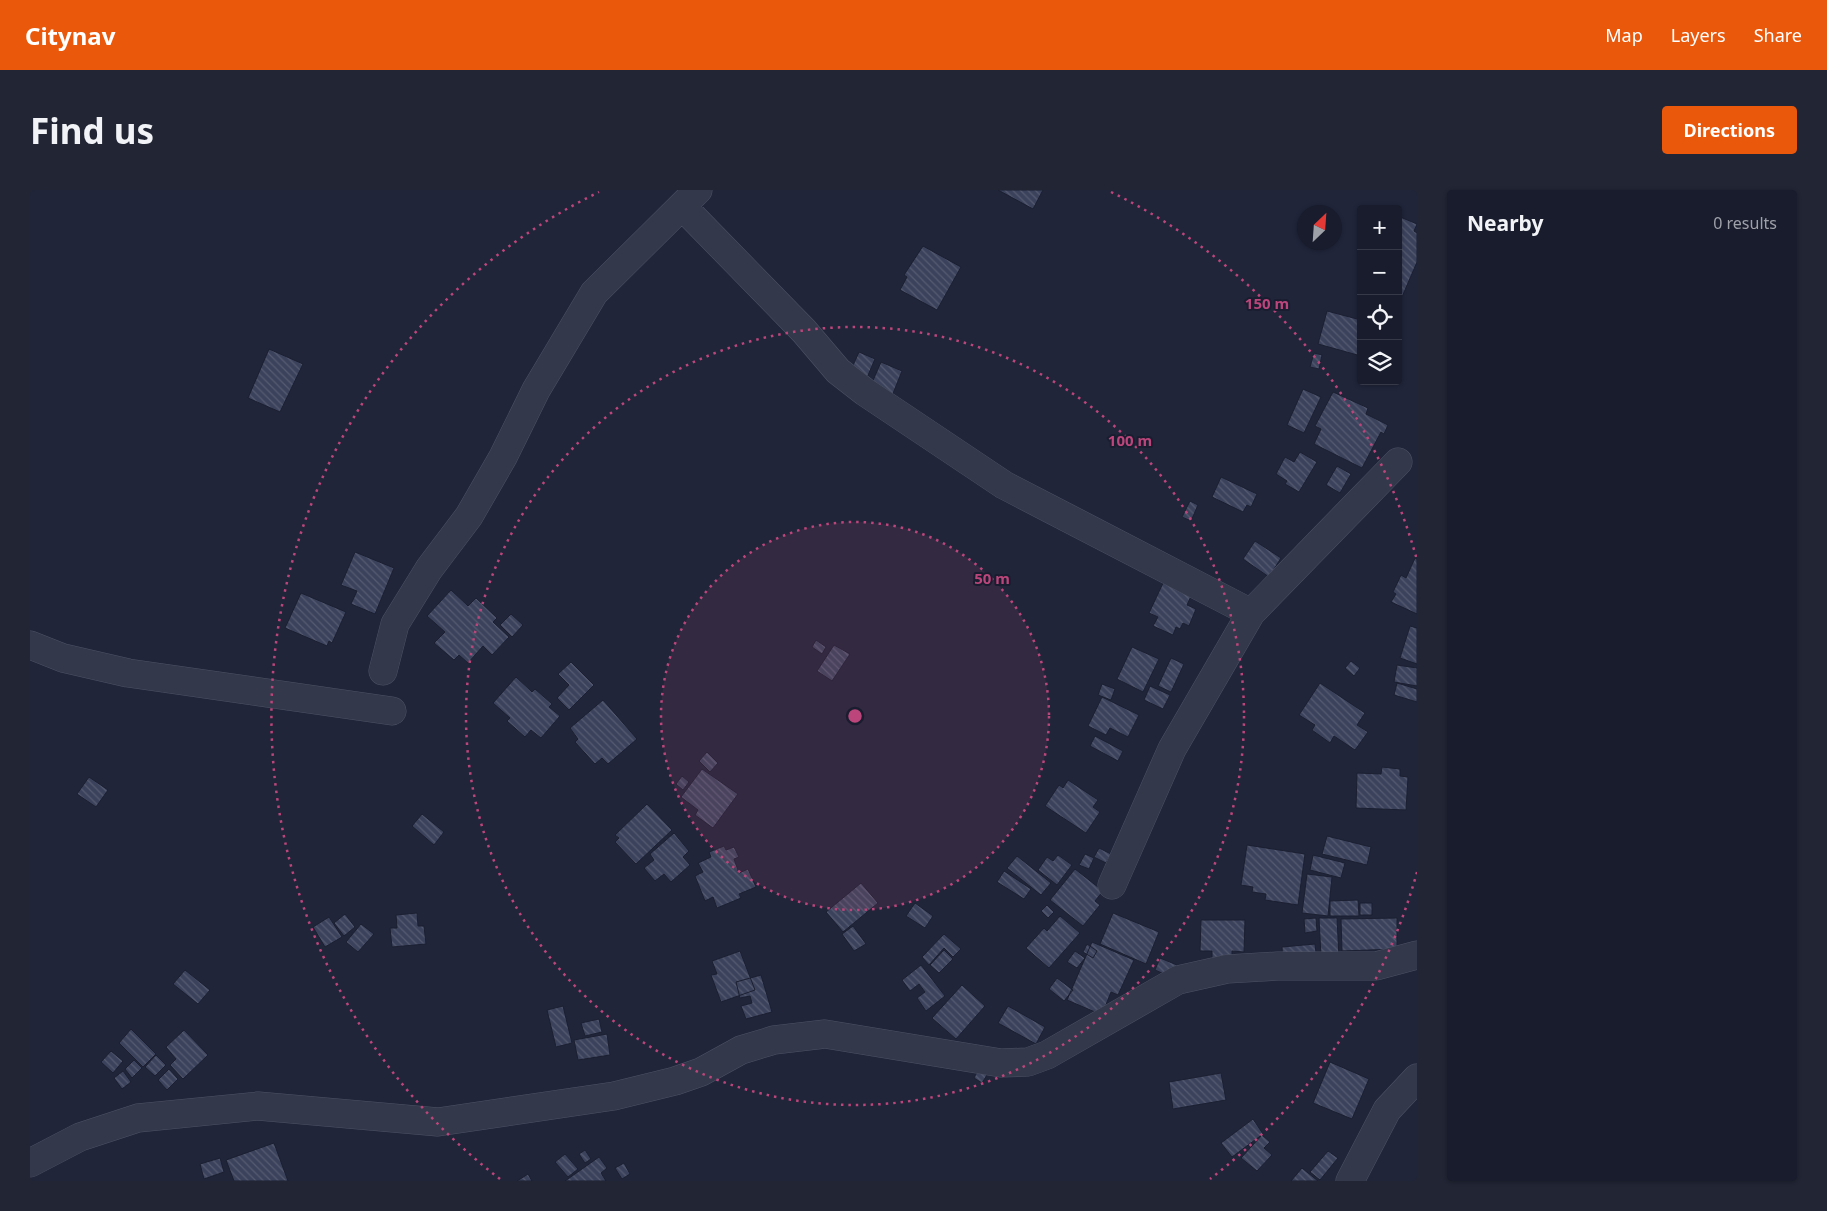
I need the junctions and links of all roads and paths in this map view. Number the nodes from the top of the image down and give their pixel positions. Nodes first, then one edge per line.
1 (690, 198) edge
2 (1398, 462) dead end
3 (1251, 613) junction
4 (30, 645) edge
5 (383, 671) dead end
6 (392, 712) dead end
7 (1112, 885) dead end
8 (1417, 955) edge
9 (1417, 1078) edge
10 (30, 1163) edge
11 (1350, 1181) edge

1 - 3 street
1 - 5 street
2 - 3 street
3 - 7 street
4 - 6 street
8 - 10 street
9 - 11 street

